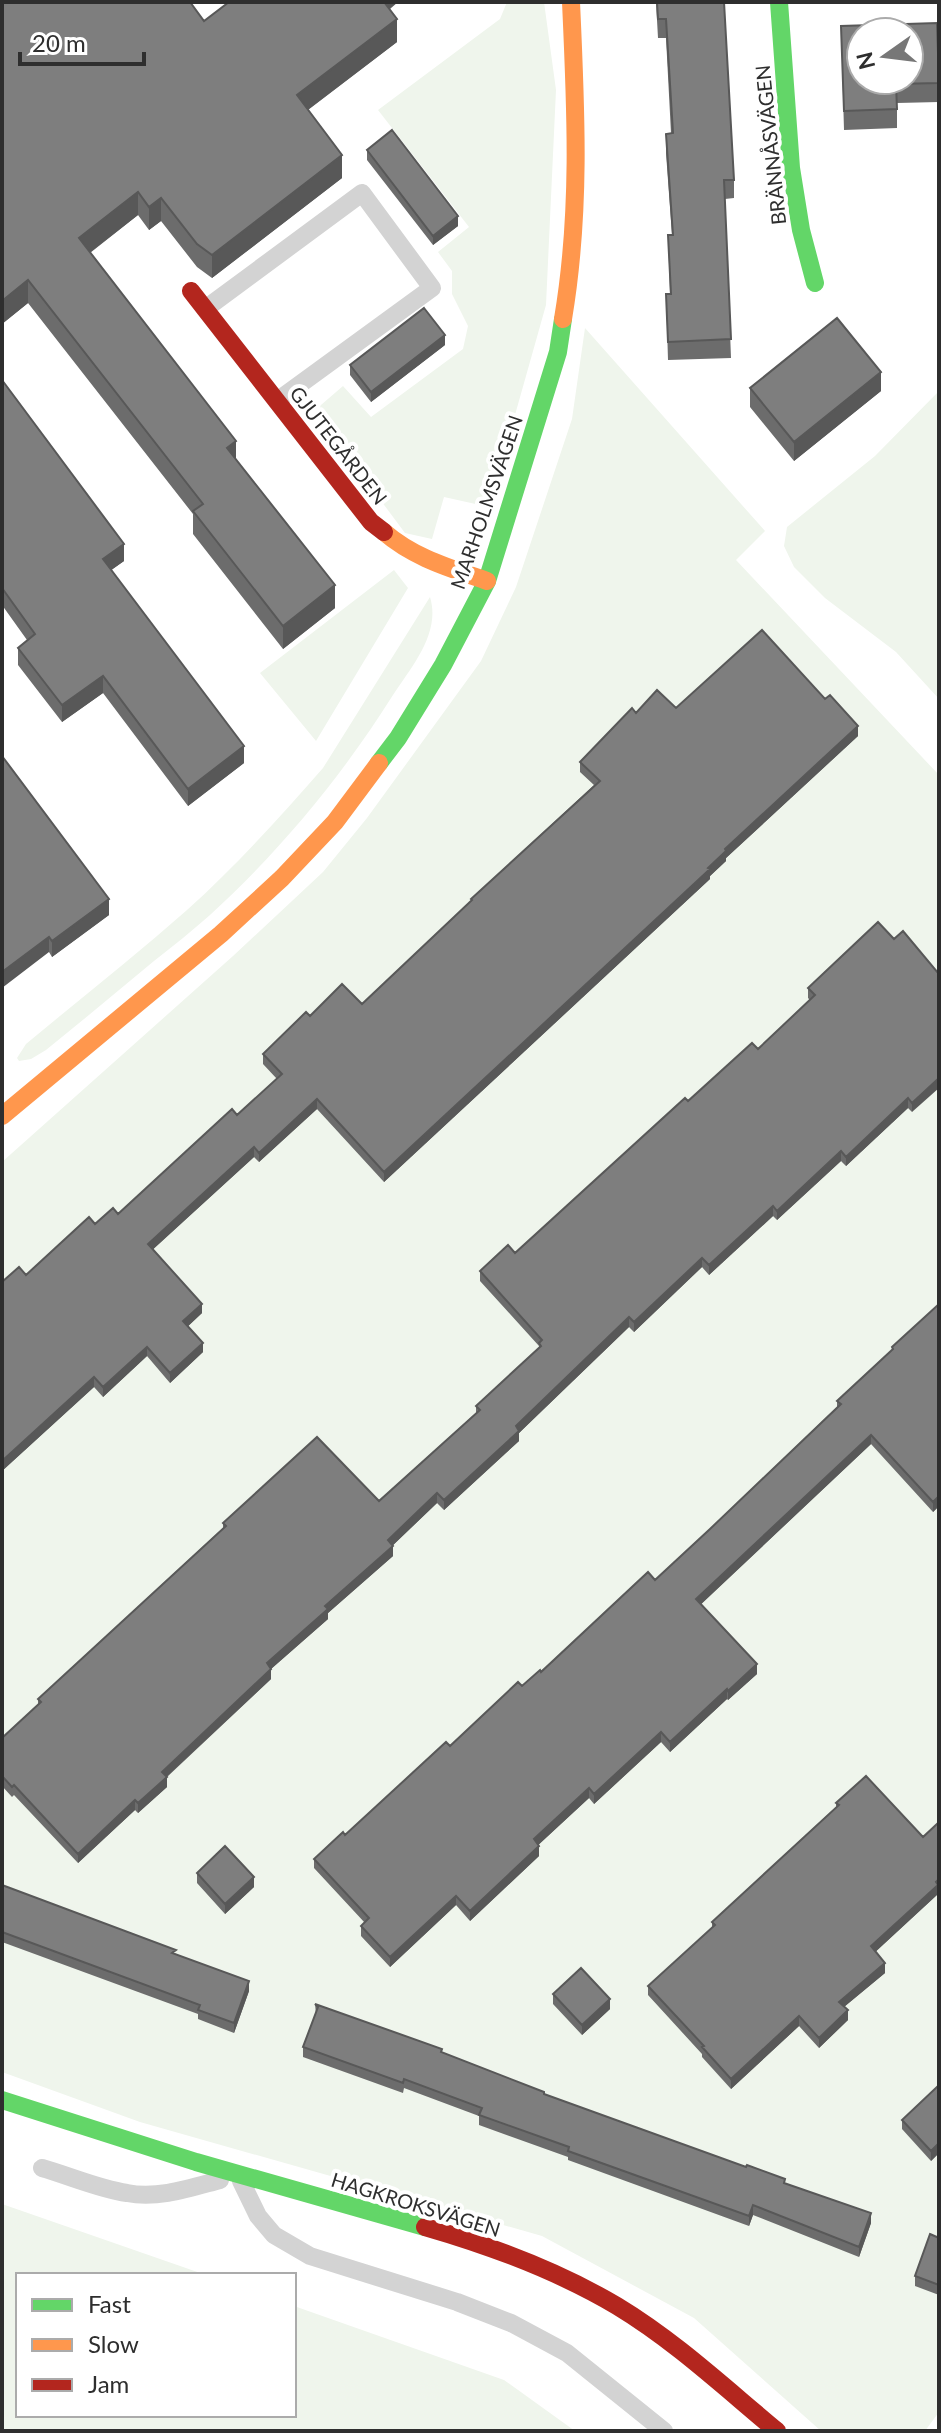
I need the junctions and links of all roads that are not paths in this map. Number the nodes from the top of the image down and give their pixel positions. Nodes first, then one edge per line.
1 (571, 2) edge
2 (779, 2) edge
3 (815, 283) dead end
4 (191, 291) dead end
5 (205, 309) junction
6 (277, 401) junction
7 (487, 581) junction
8 (2, 1116) edge
9 (2, 2100) edge
10 (42, 2168) dead end
11 (239, 2175) junction
12 (664, 2431) edge
13 (777, 2431) edge

1 - 7 street, MARHOLMSVÄGEN
2 - 3 street, BRÄNNÅSVÄGEN
4 - 5 street, GJUTEGÅRDEN
5 - 6 street, GJUTEGÅRDEN
5 - 6 lane
6 - 7 street, GJUTEGÅRDEN
7 - 8 street, MARHOLMSVÄGEN
9 - 11 street, HAGKROKSVÄGEN
10 - 11 lane
11 - 12 lane
11 - 13 street, HAGKROKSVÄGEN

